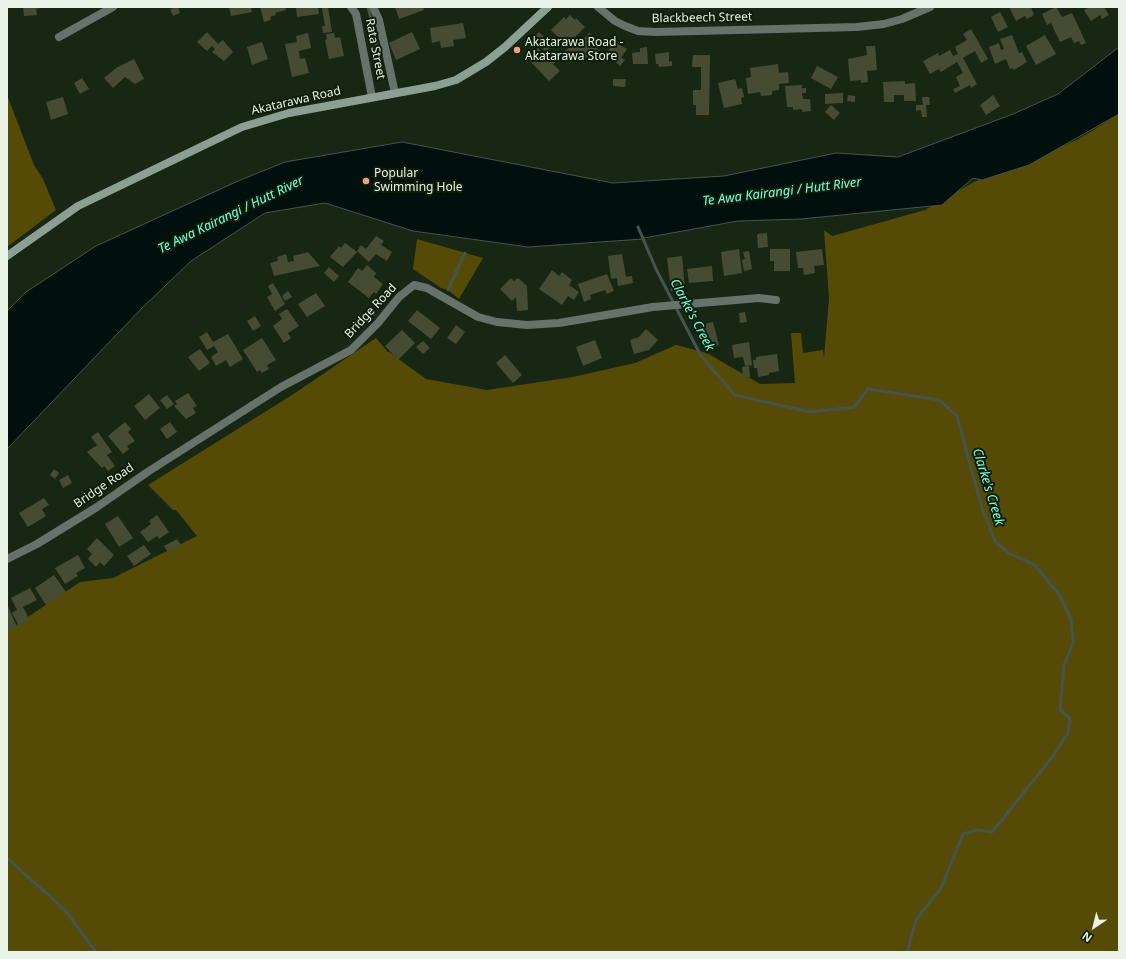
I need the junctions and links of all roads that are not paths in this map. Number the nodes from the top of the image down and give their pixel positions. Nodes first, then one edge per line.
1 (113, 7) edge
2 (351, 7) edge
3 (372, 7) edge
4 (548, 7) edge
5 (598, 7) edge
6 (930, 7) edge
7 (59, 37) dead end
8 (395, 93) junction
9 (372, 97) junction
10 (7, 256) edge
11 (776, 300) dead end
12 (7, 559) edge

1 - 7 street
2 - 9 street, Rata Street
3 - 8 street
4 - 8 street, Akatarawa Road
5 - 6 street, Blackbeech Street
8 - 9 street, Akatarawa Road
9 - 10 street, Akatarawa Road
11 - 12 street, Bridge Road

